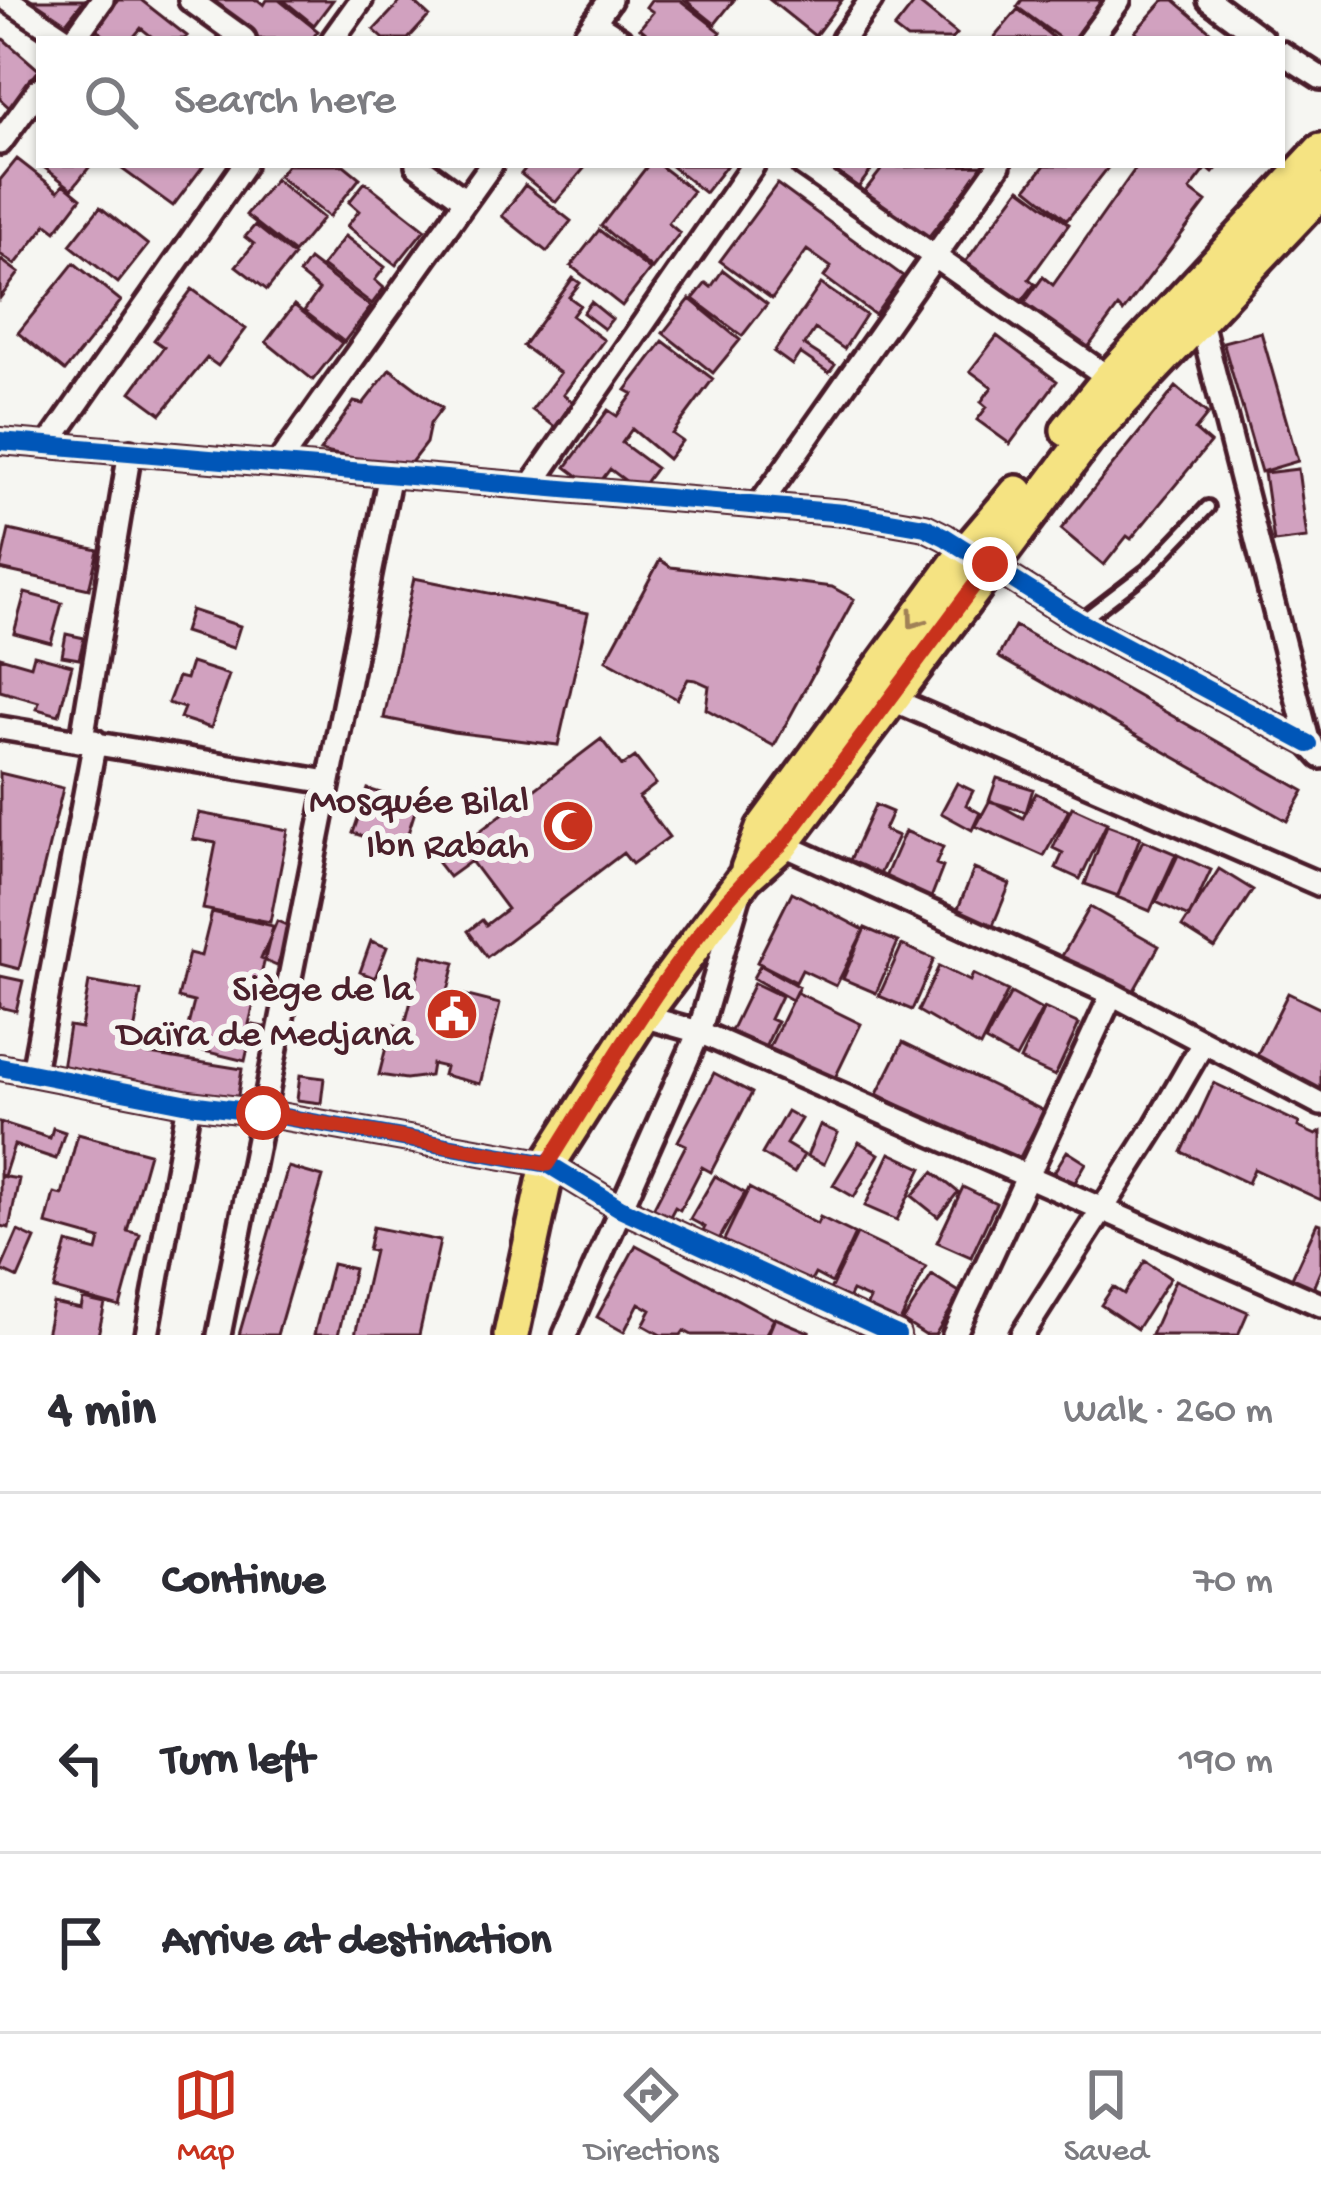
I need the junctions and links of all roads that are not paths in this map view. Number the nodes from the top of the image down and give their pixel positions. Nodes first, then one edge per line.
1 (8, 0) edge
2 (102, 0) edge
3 (190, 0) edge
4 (361, 0) edge
5 (610, 0) edge
6 (871, 0) edge
7 (1119, 0) edge
8 (1209, 0) edge
9 (588, 30) edge
10 (65, 36) edge
11 (72, 36) edge
12 (240, 36) edge
13 (335, 36) edge
14 (845, 36) edge
15 (1092, 36) edge
16 (1258, 36) edge
17 (1285, 55) edge
18 (1321, 78) edge
19 (36, 92) edge
20 (0, 143) edge
21 (1321, 151) edge
22 (242, 168) edge
23 (421, 168) edge
24 (489, 168) edge
25 (751, 168) edge
26 (807, 168) edge
27 (997, 168) edge
28 (1321, 191) edge
29 (465, 200) junction
30 (931, 258) junction
31 (1200, 318) junction
32 (1120, 386) junction
33 (0, 441) edge
34 (49, 444) junction
35 (130, 452) junction
36 (278, 464) junction
37 (390, 474) junction
38 (531, 486) junction
39 (759, 506) junction
40 (1208, 507) dead end
41 (979, 558) junction
42 (1080, 622) junction
43 (891, 699) junction
44 (0, 728) edge
45 (89, 740) junction
46 (1315, 751) edge
47 (328, 782) junction
48 (782, 844) junction
49 (745, 877) junction
50 (1321, 885) edge
51 (1112, 994) junction
52 (642, 1016) junction
53 (699, 1032) junction
54 (1202, 1045) junction
55 (0, 1067) edge
56 (34, 1072) junction
57 (189, 1103) junction
58 (1321, 1104) edge
59 (263, 1113) junction
60 (548, 1164) junction
61 (1030, 1175) junction
62 (620, 1208) junction
63 (1100, 1209) junction
64 (1321, 1305) edge
65 (147, 1335) edge
66 (219, 1335) edge
67 (511, 1335) edge
68 (566, 1335) edge
69 (897, 1335) edge
70 (954, 1335) edge
71 (1022, 1335) edge

1 - 10 street
2 - 11 street
3 - 12 street
4 - 13 street
5 - 9 street
6 - 14 street
7 - 15 street
8 - 16 street
17 - 18 street
19 - 20 street
21 - 32 main road
22 - 34 street
23 - 29 street
24 - 29 street
25 - 38 street
26 - 30 street
27 - 30 street
28 - 31 main road
29 - 36 street
30 - 32 street
30 - 39 street
31 - 32 main road
31 - 46 street
32 - 41 main road
33 - 34 street
34 - 35 street
35 - 36 street
35 - 45 street
36 - 37 street
37 - 38 street
37 - 47 street
38 - 39 street
39 - 41 street
40 - 42 lane
41 - 42 street
41 - 43 main road
41 -> 49 main road
42 - 46 street
43 - 48 main road
43 - 50 street
44 - 45 street
45 - 47 street
45 - 56 street
47 - 59 street
48 - 49 main road
48 - 51 street
49 - 52 main road
49 - 53 street
51 - 54 street
51 - 61 street
52 - 53 street
52 - 60 main road
53 - 61 street
53 - 62 street
54 - 58 street
54 - 63 street
55 - 56 street
56 - 57 street
57 - 59 street
57 - 65 street
59 - 60 street
59 - 66 street
60 - 62 street
60 - 67 main road
61 - 63 street
61 - 70 street
62 - 68 street
62 - 69 street
63 - 64 street
63 - 71 street

